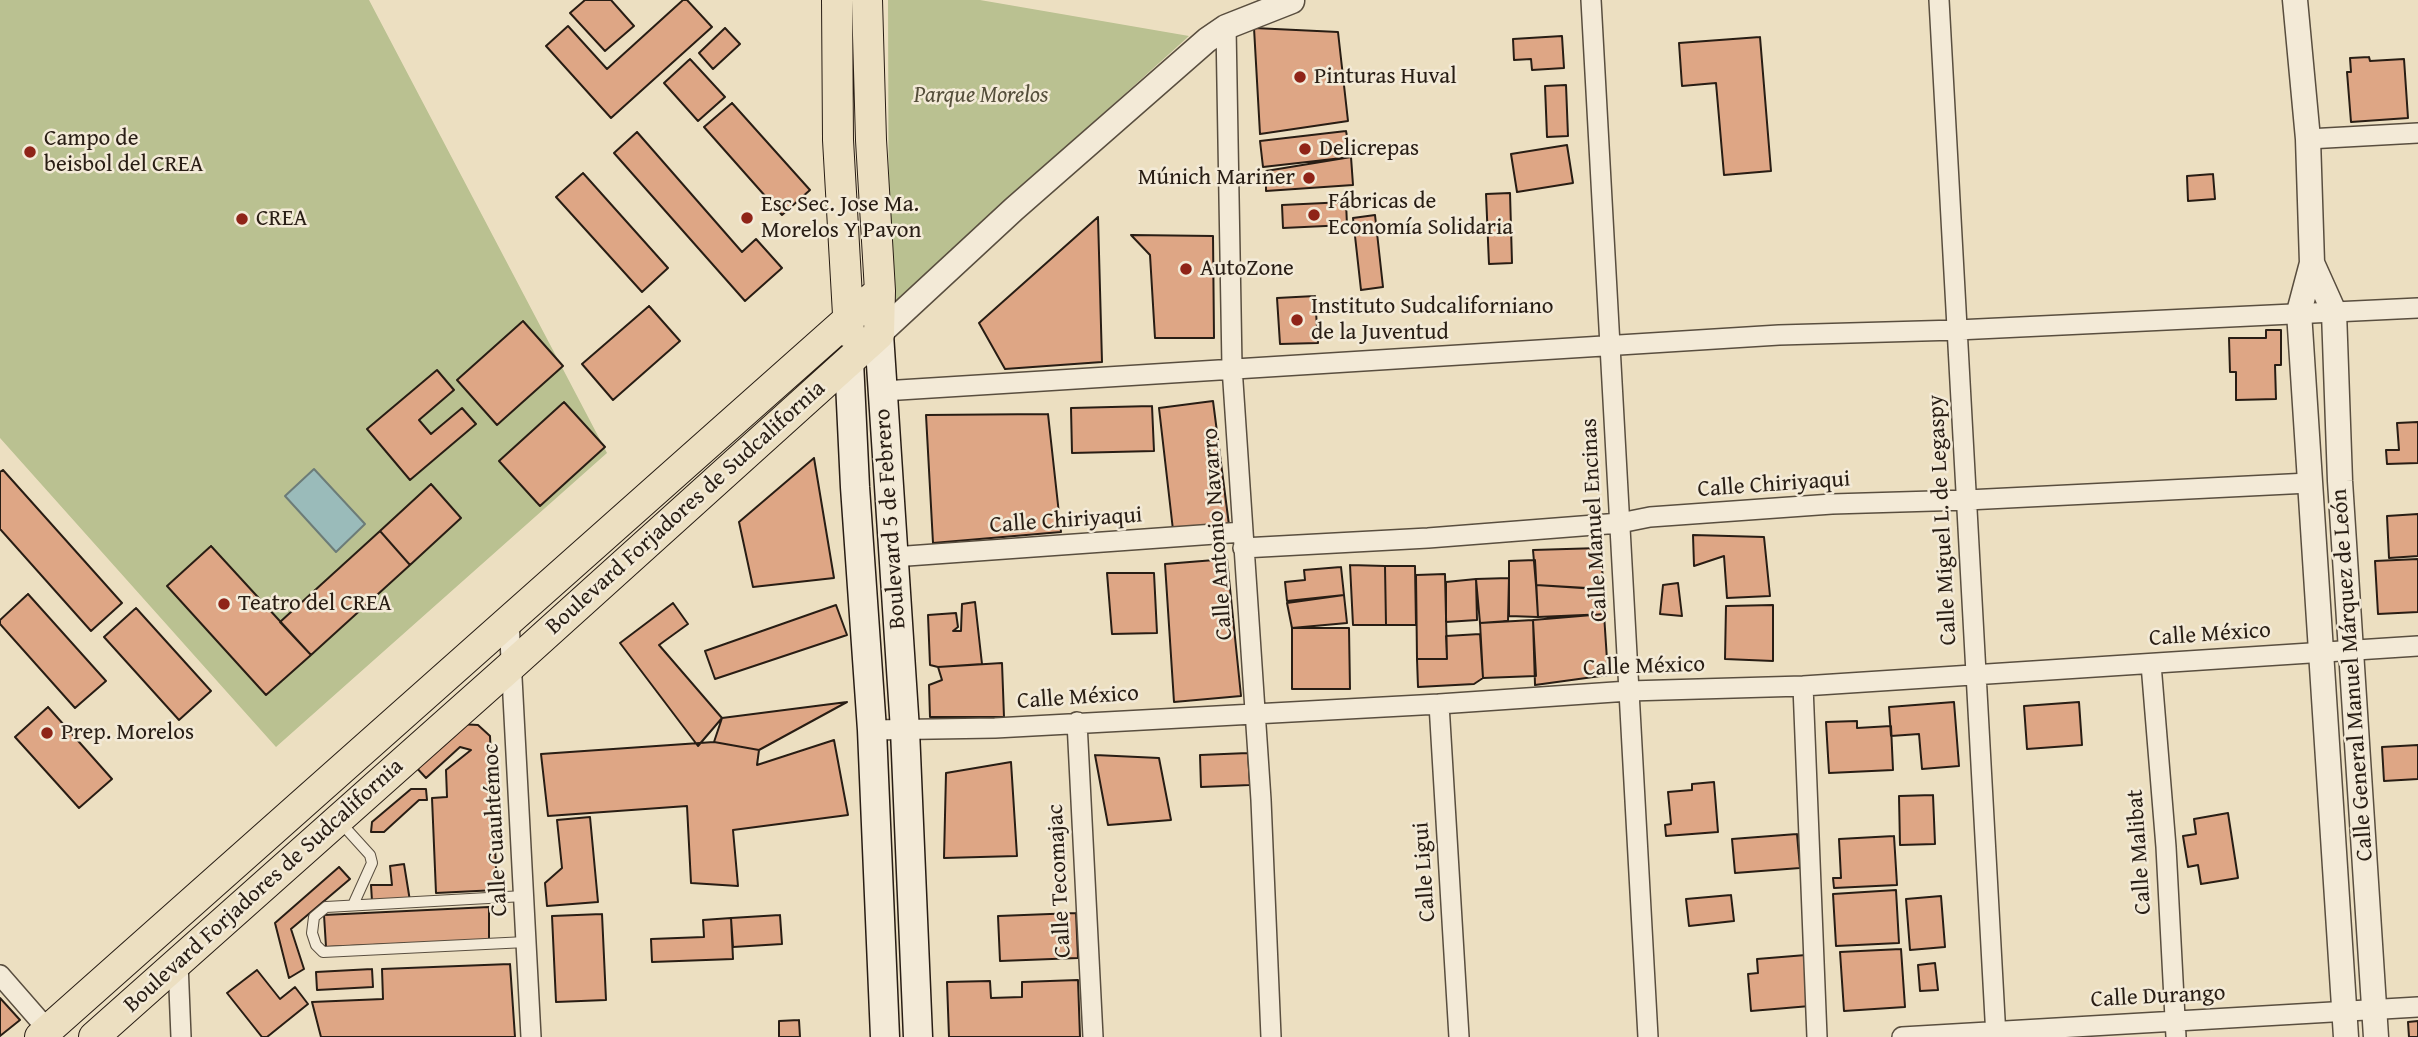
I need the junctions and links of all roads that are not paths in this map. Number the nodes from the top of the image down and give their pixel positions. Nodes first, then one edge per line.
1 (837, 0) edge
2 (867, 0) edge
3 (1268, 0) edge
4 (1313, 0) edge
5 (1591, 0) edge
6 (1939, 0) edge
7 (2295, 0) edge
8 (1292, 1) edge
9 (1226, 27) junction
10 (2418, 133) edge
11 (2308, 139) junction
12 (2312, 263) junction
13 (880, 291) junction
14 (2418, 308) edge
15 (2299, 312) junction
16 (2334, 312) junction
17 (849, 319) junction
18 (1957, 330) junction
19 (880, 334) junction
20 (1610, 346) junction
21 (849, 361) junction
22 (1232, 367) junction
23 (883, 391) junction
24 (2309, 483) junction
25 (1967, 500) junction
26 (1620, 523) junction
27 (1243, 540) junction
28 (893, 557) junction
29 (509, 621) junction
30 (2418, 646) edge
31 (2352, 649) junction
32 (2322, 651) junction
33 (2151, 664) junction
34 (511, 666) junction
35 (1976, 674) junction
36 (1803, 686) junction
37 (1629, 691) junction
38 (1439, 704) junction
39 (1254, 713) junction
40 (1077, 722) junction
41 (873, 730) junction
42 (905, 730) junction
43 (337, 820) junction
44 (524, 896) junction
45 (353, 905) junction
46 (526, 942) junction
47 (178, 963) junction
48 (0, 975) edge
49 (2418, 1007) edge
50 (2375, 1009) junction
51 (2345, 1011) junction
52 (2175, 1029) edge
53 (44, 1033) edge
54 (1996, 1034) edge
55 (94, 1037) edge
56 (181, 1037) edge
57 (531, 1037) edge
58 (885, 1037) edge
59 (918, 1037) edge
60 (1093, 1037) edge
61 (1270, 1037) edge
62 (1459, 1037) edge
63 (1648, 1037) edge
64 (1817, 1037) edge
65 (1902, 1037) edge
66 (2346, 1037) edge
67 (2376, 1037) edge

1 - 17 main road, Boulevard 5 de Febrero
2 - 13 main road, Boulevard 5 de Febrero
3 - 8 street
4 - 8 street
5 - 20 street, Calle Manuel Encinas
6 - 18 street, Calle Miguel L. de Legaspy
7 - 11 street
8 - 9 street, Boulevard Forjadores de Sudcalifornia
9 - 19 street, Boulevard Forjadores de Sudcalifornia
9 - 22 street, Calle Antonio Navarro
10 - 11 street
11 - 12 street
12 - 15 street, Calle General Manuel Márquez de León
12 - 16 street
13 - 17 main road, Boulevard Forjadores de Sudcalifornia
13 - 19 main road, Boulevard 5 de Febrero
14 - 16 street
15 - 16 street
15 - 18 street
15 - 24 street, Calle General Manuel Márquez de León
16 - 31 street, Calle General Manuel Márquez de León
17 - 21 main road, Boulevard 5 de Febrero
17 - 29 main road, Boulevard Forjadores de Sudcalifornia
18 - 20 street
18 - 25 street, Calle Miguel L. de Legaspy
19 - 21 main road, Boulevard Forjadores de Sudcalifornia
19 - 23 main road, Boulevard 5 de Febrero
20 - 22 street
20 - 26 street, Calle Manuel Encinas
21 - 34 main road, Boulevard Forjadores de Sudcalifornia
21 - 41 main road, Boulevard 5 de Febrero
22 - 23 street
22 - 27 street, Calle Antonio Navarro
23 - 28 main road, Boulevard 5 de Febrero
24 - 25 street, Calle Chiriyaqui
24 - 32 street, Calle General Manuel Márquez de León
25 - 26 street, Calle Chiriyaqui
25 - 35 street, Calle Miguel L. de Legaspy
26 - 27 street, Calle Chiriyaqui
26 - 37 street, Calle Manuel Encinas
27 - 28 street, Calle Chiriyaqui
27 - 39 street, Calle Antonio Navarro
28 - 42 main road, Boulevard 5 de Febrero
29 - 34 street, Calle Cuauhtémoc
29 - 53 main road, Boulevard Forjadores de Sudcalifornia
30 - 31 street, Calle México
31 - 32 street, Calle México
31 - 50 street, Calle General Manuel Márquez de León
32 - 33 street, Calle México
32 - 51 street, Calle General Manuel Márquez de León
33 - 35 street, Calle México
33 - 52 street, Calle Malibat
34 - 43 main road, Boulevard Forjadores de Sudcalifornia
34 - 44 street, Calle Cuauhtémoc
35 - 36 street, Calle México
35 - 54 street, Calle Miguel L. de Legaspy
36 - 37 street, Calle México
36 - 64 street
37 - 38 street, Calle México
37 - 63 street, Calle Manuel Encinas
38 - 39 street, Calle México
38 - 62 street, Calle Ligui
39 - 40 street, Calle México
39 - 61 street, Calle Antonio Navarro
40 - 42 street, Calle México
40 - 60 street, Calle Tecomajac
41 - 42 street, Calle México
41 - 58 main road, Boulevard 5 de Febrero
42 - 59 main road, Boulevard 5 de Febrero
43 - 45 lane
43 - 47 main road, Boulevard Forjadores de Sudcalifornia
44 - 45 lane
44 - 46 street, Calle Cuauhtémoc
45 - 46 lane
46 - 57 street, Calle Cuauhtémoc
47 - 55 main road, Boulevard Forjadores de Sudcalifornia
47 - 56 street
48 - 53 street
49 - 50 street, Calle Durango
50 - 51 street, Calle Durango
50 - 67 street, Calle General Manuel Márquez de León
51 - 52 street, Calle Durango
51 - 66 street, Calle General Manuel Márquez de León
52 - 54 street, Calle Durango
54 - 65 street, Calle Durango

